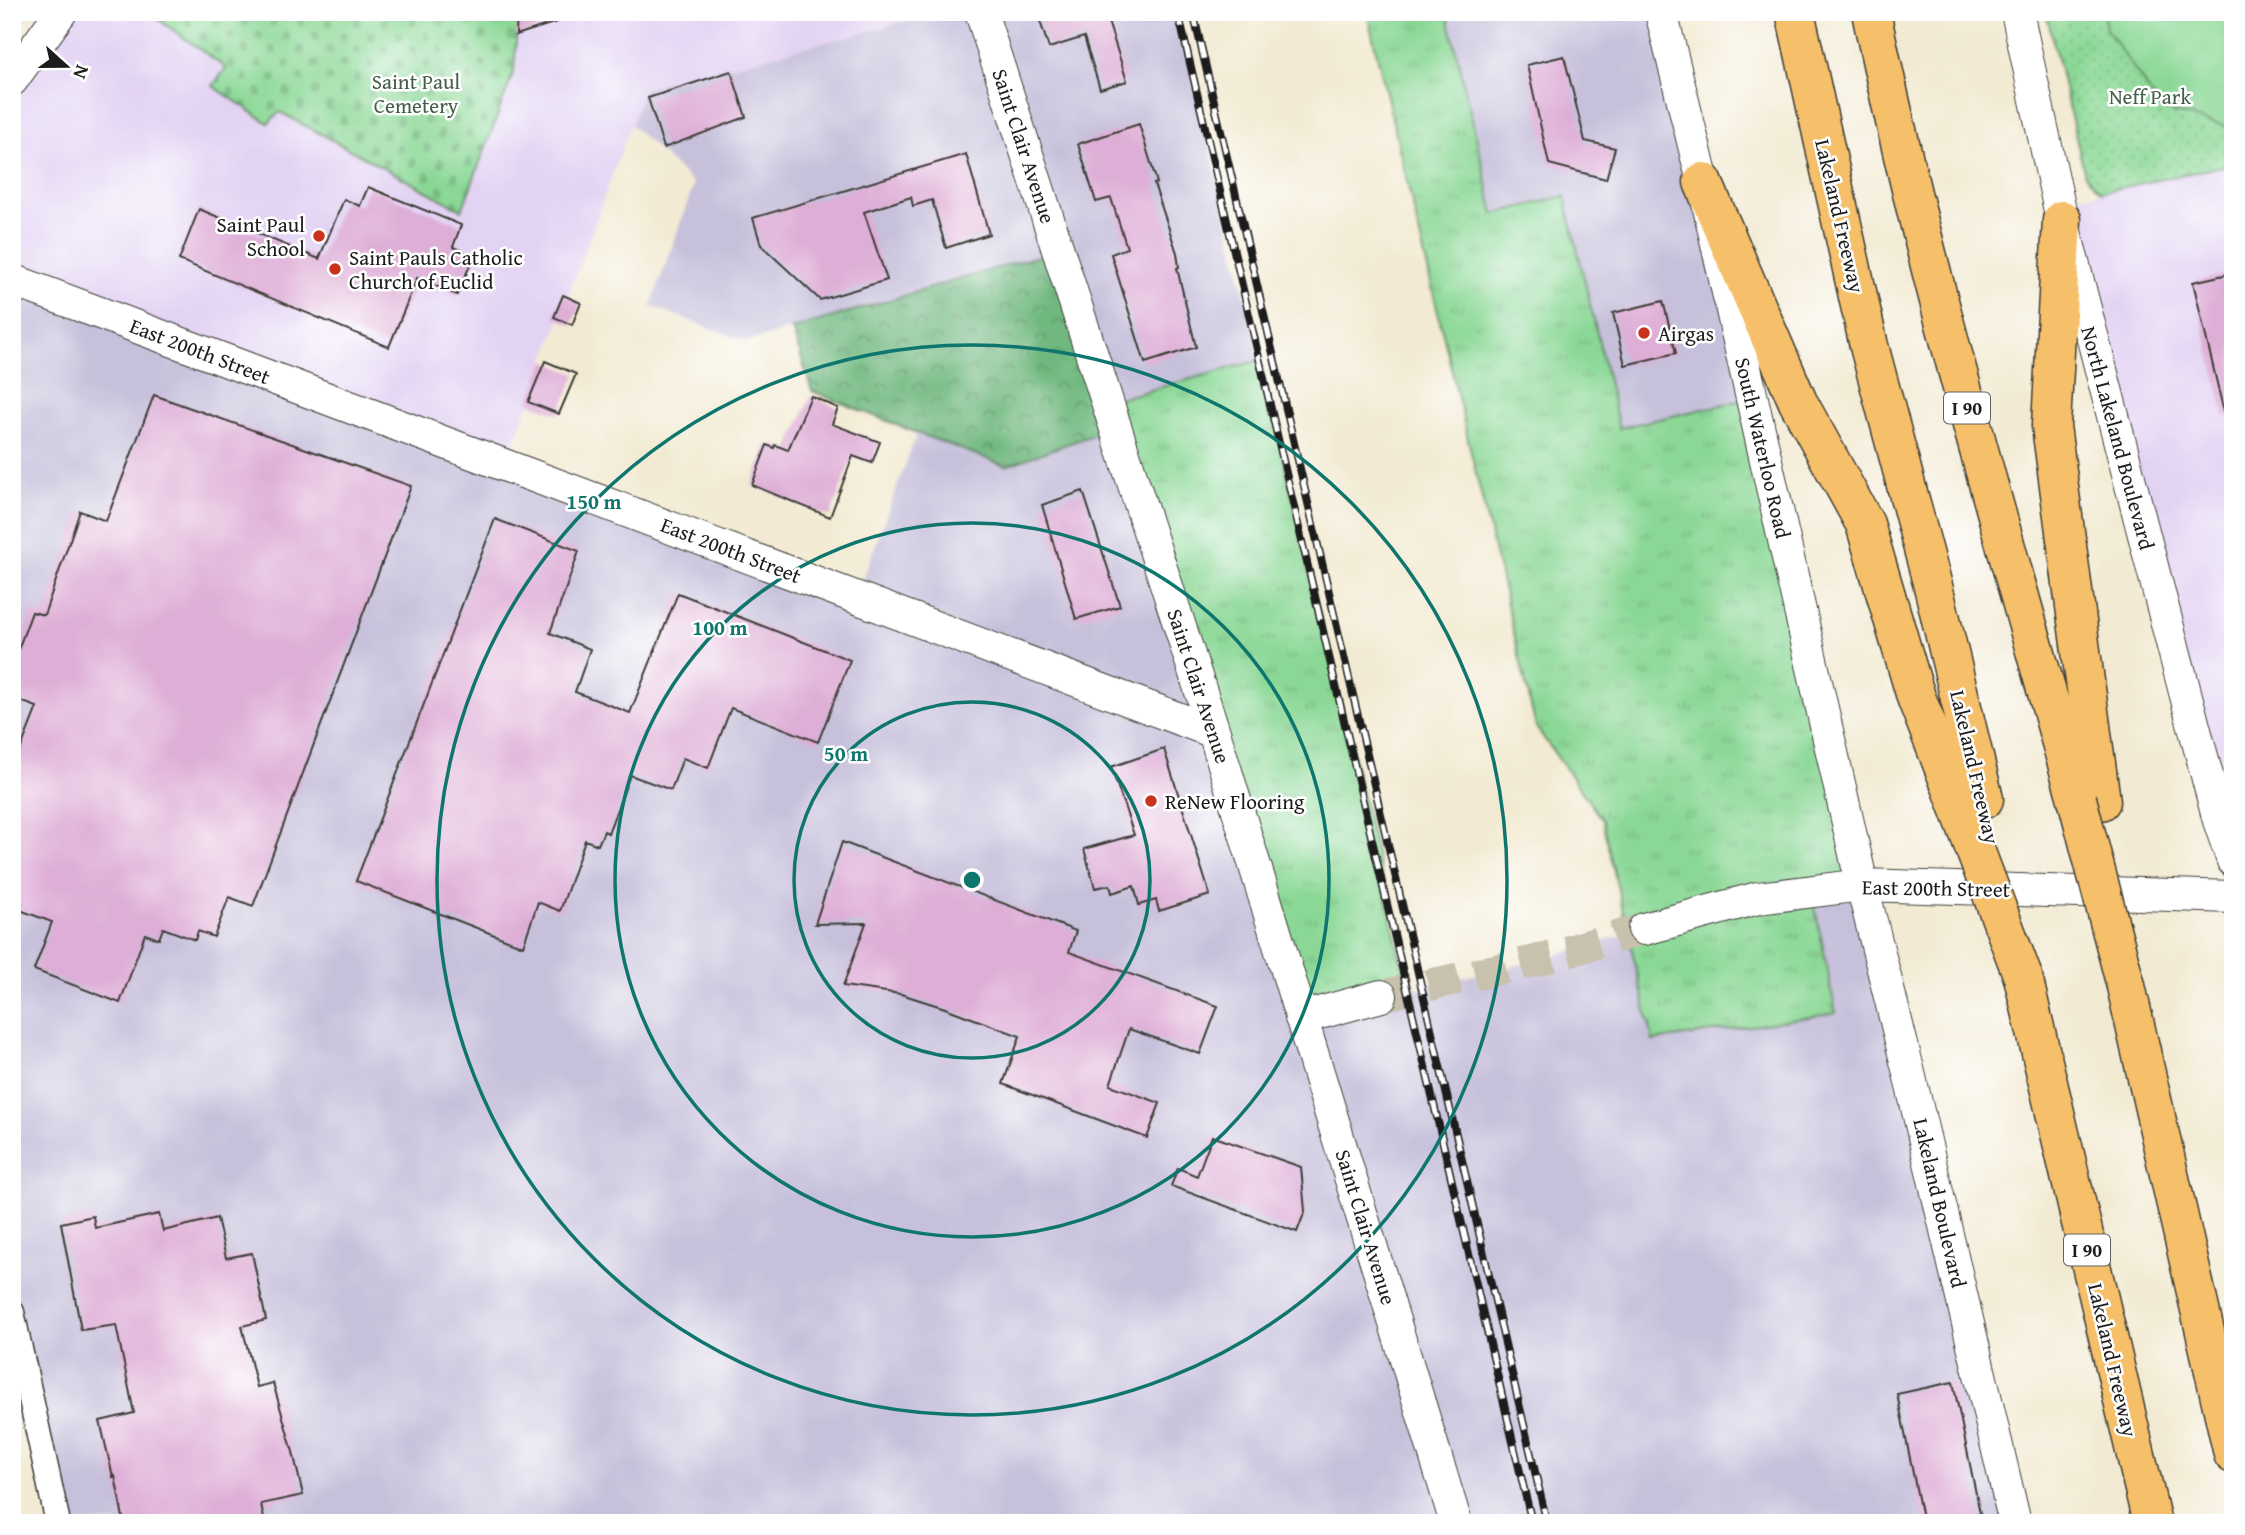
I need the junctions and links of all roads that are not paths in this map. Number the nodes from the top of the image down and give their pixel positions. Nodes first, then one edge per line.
1 (61, 12) edge
2 (981, 12) edge
3 (1661, 12) edge
4 (1795, 12) edge
5 (1871, 12) edge
6 (2017, 12) edge
7 (12, 80) edge
8 (1703, 182) junction
9 (2062, 220) junction
10 (12, 280) edge
11 (1214, 732) junction
12 (1969, 796) junction
13 (2089, 800) junction
14 (2233, 861) edge
15 (1862, 885) junction
16 (2233, 897) edge
17 (1644, 929) tunnel mouth
18 (1381, 996) tunnel mouth
19 (1301, 1018) junction
20 (12, 1312) edge
21 (2233, 1454) edge
22 (58, 1523) edge
23 (1455, 1523) edge
24 (2015, 1523) edge
25 (2152, 1523) edge

1 - 7 street
2 - 11 street, Saint Clair Avenue
3 - 8 street, South Waterloo Road
4 - 12 highway, Lakeland Freeway / I 90
5 - 13 highway, I 90
6 - 9 street, North Lakeland Boulevard
8 - 12 highway
8 - 15 street, South Waterloo Road
9 - 13 highway
9 - 14 street, North Lakeland Boulevard
10 - 11 street, East 200th Street
11 - 19 street, Saint Clair Avenue
12 - 25 highway, Lakeland Freeway / I 90, bridge
13 - 21 highway, bridge
15 - 16 street, East 200th Street
15 - 17 street, East 200th Street
15 - 24 street, Lakeland Boulevard
18 - 19 street
19 - 23 street, Saint Clair Avenue
20 - 22 street

